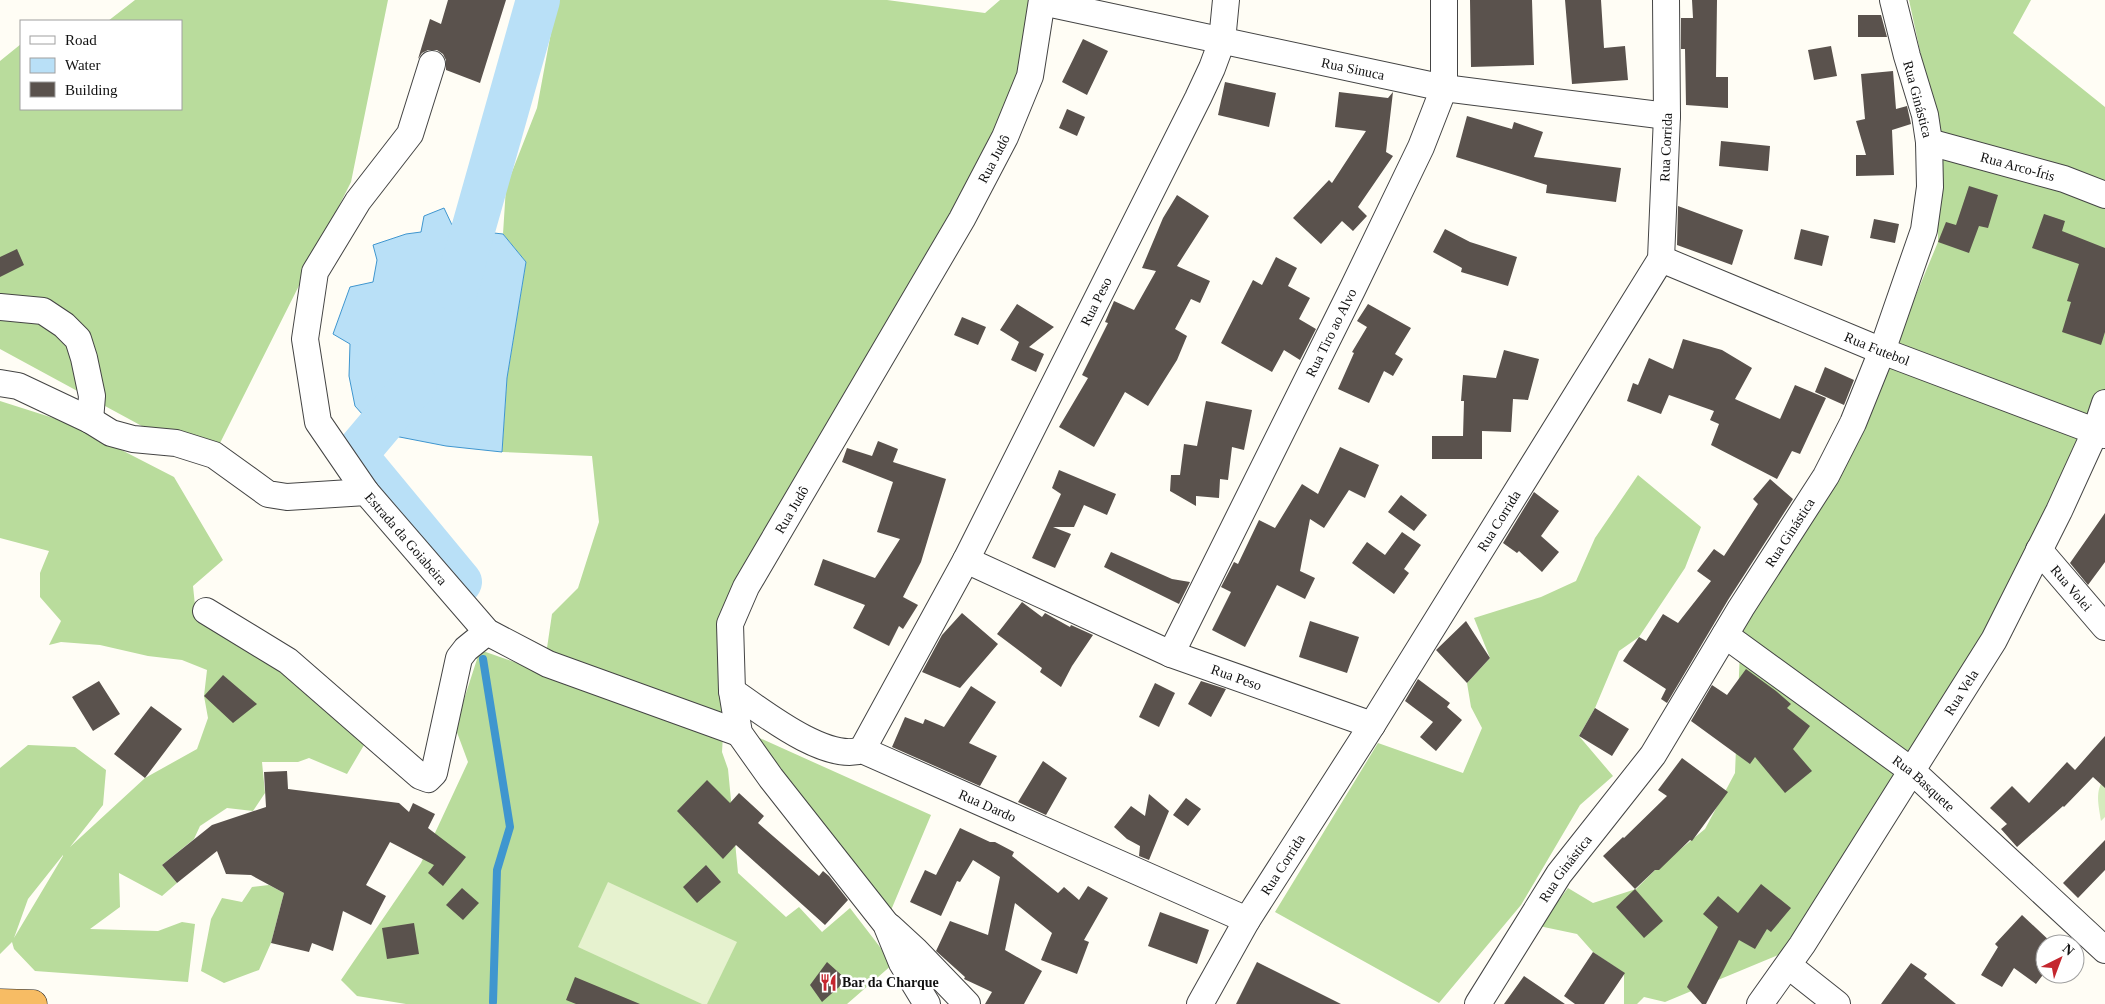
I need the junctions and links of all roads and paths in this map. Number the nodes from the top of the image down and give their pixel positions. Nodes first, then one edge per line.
1 (1226, 0) edge
2 (1444, 0) edge
3 (1666, 0) edge
4 (1894, 0) edge
5 (1042, 1) edge
6 (1222, 41) junction
7 (432, 64) dead end
8 (1444, 88) junction
9 (1666, 116) junction
10 (1929, 142) junction
11 (2105, 195) edge
12 (1661, 259) junction
13 (0, 307) edge
14 (1882, 351) junction
15 (0, 383) edge
16 (2105, 403) edge
17 (90, 420) junction
18 (2101, 433) edge
19 (366, 492) junction
20 (2039, 550) junction
21 (966, 560) junction
22 (206, 611) dead end
23 (2105, 626) edge
24 (487, 632) junction
25 (1725, 635) junction
26 (1171, 654) junction
27 (732, 692) junction
28 (1372, 725) junction
29 (739, 733) junction
30 (862, 750) junction
31 (1912, 771) junction
32 (1247, 920) junction
33 (886, 924) junction
34 (2105, 950) edge
35 (1789, 966) junction
36 (0, 1003) edge
37 (33, 1004) edge
38 (927, 1004) edge
39 (967, 1004) edge
40 (1200, 1004) edge
41 (1478, 1004) edge
42 (1760, 1004) edge
43 (1837, 1004) edge

1 - 6 street, Rua Peso
2 - 8 street, Rua Tiro ao Alvo
3 - 9 street, Rua Corrida
4 - 10 street, Rua Ginástica
5 - 6 street, Rua Sinuca
5 - 27 street, Rua Judô
6 - 8 street, Rua Sinuca
6 - 21 street, Rua Peso
7 - 19 street
8 - 9 street, Rua Sinuca
8 - 26 street, Rua Tiro ao Alvo
9 - 12 street, Rua Corrida
10 - 11 street, Rua Arco-Íris
10 - 14 street, Rua Ginástica
12 - 14 street, Rua Futebol
12 - 28 street, Rua Corrida
13 - 17 street
14 - 18 street, Rua Futebol
14 - 25 street, Rua Ginástica
15 - 17 street, Estrada da Goiabeira
16 - 18 street, Rua Vela
17 - 19 street, Estrada da Goiabeira
18 - 20 street, Rua Vela
19 - 24 street, Estrada da Goiabeira
20 - 23 street, Rua Volei
20 - 31 street, Rua Vela
21 - 26 street, Rua Peso
21 - 30 street, Rua Peso
22 - 24 street
24 - 29 street, Estrada da Goiabeira
25 - 31 street, Rua Basquete
25 - 41 street, Rua Ginástica
26 - 28 street, Rua Peso
27 - 29 street, Rua Judô
27 - 30 street, Rua Dardo
28 - 32 street, Rua Corrida
29 - 33 street, Rua Judô
30 - 32 street, Rua Dardo
31 - 34 street, Rua Basquete
31 - 35 street, Rua Vela
32 - 40 street, Rua Corrida
33 - 38 street, Rua Judô
33 - 39 street
35 - 42 street, Rua Vela
35 - 43 street
36 - 37 highway

